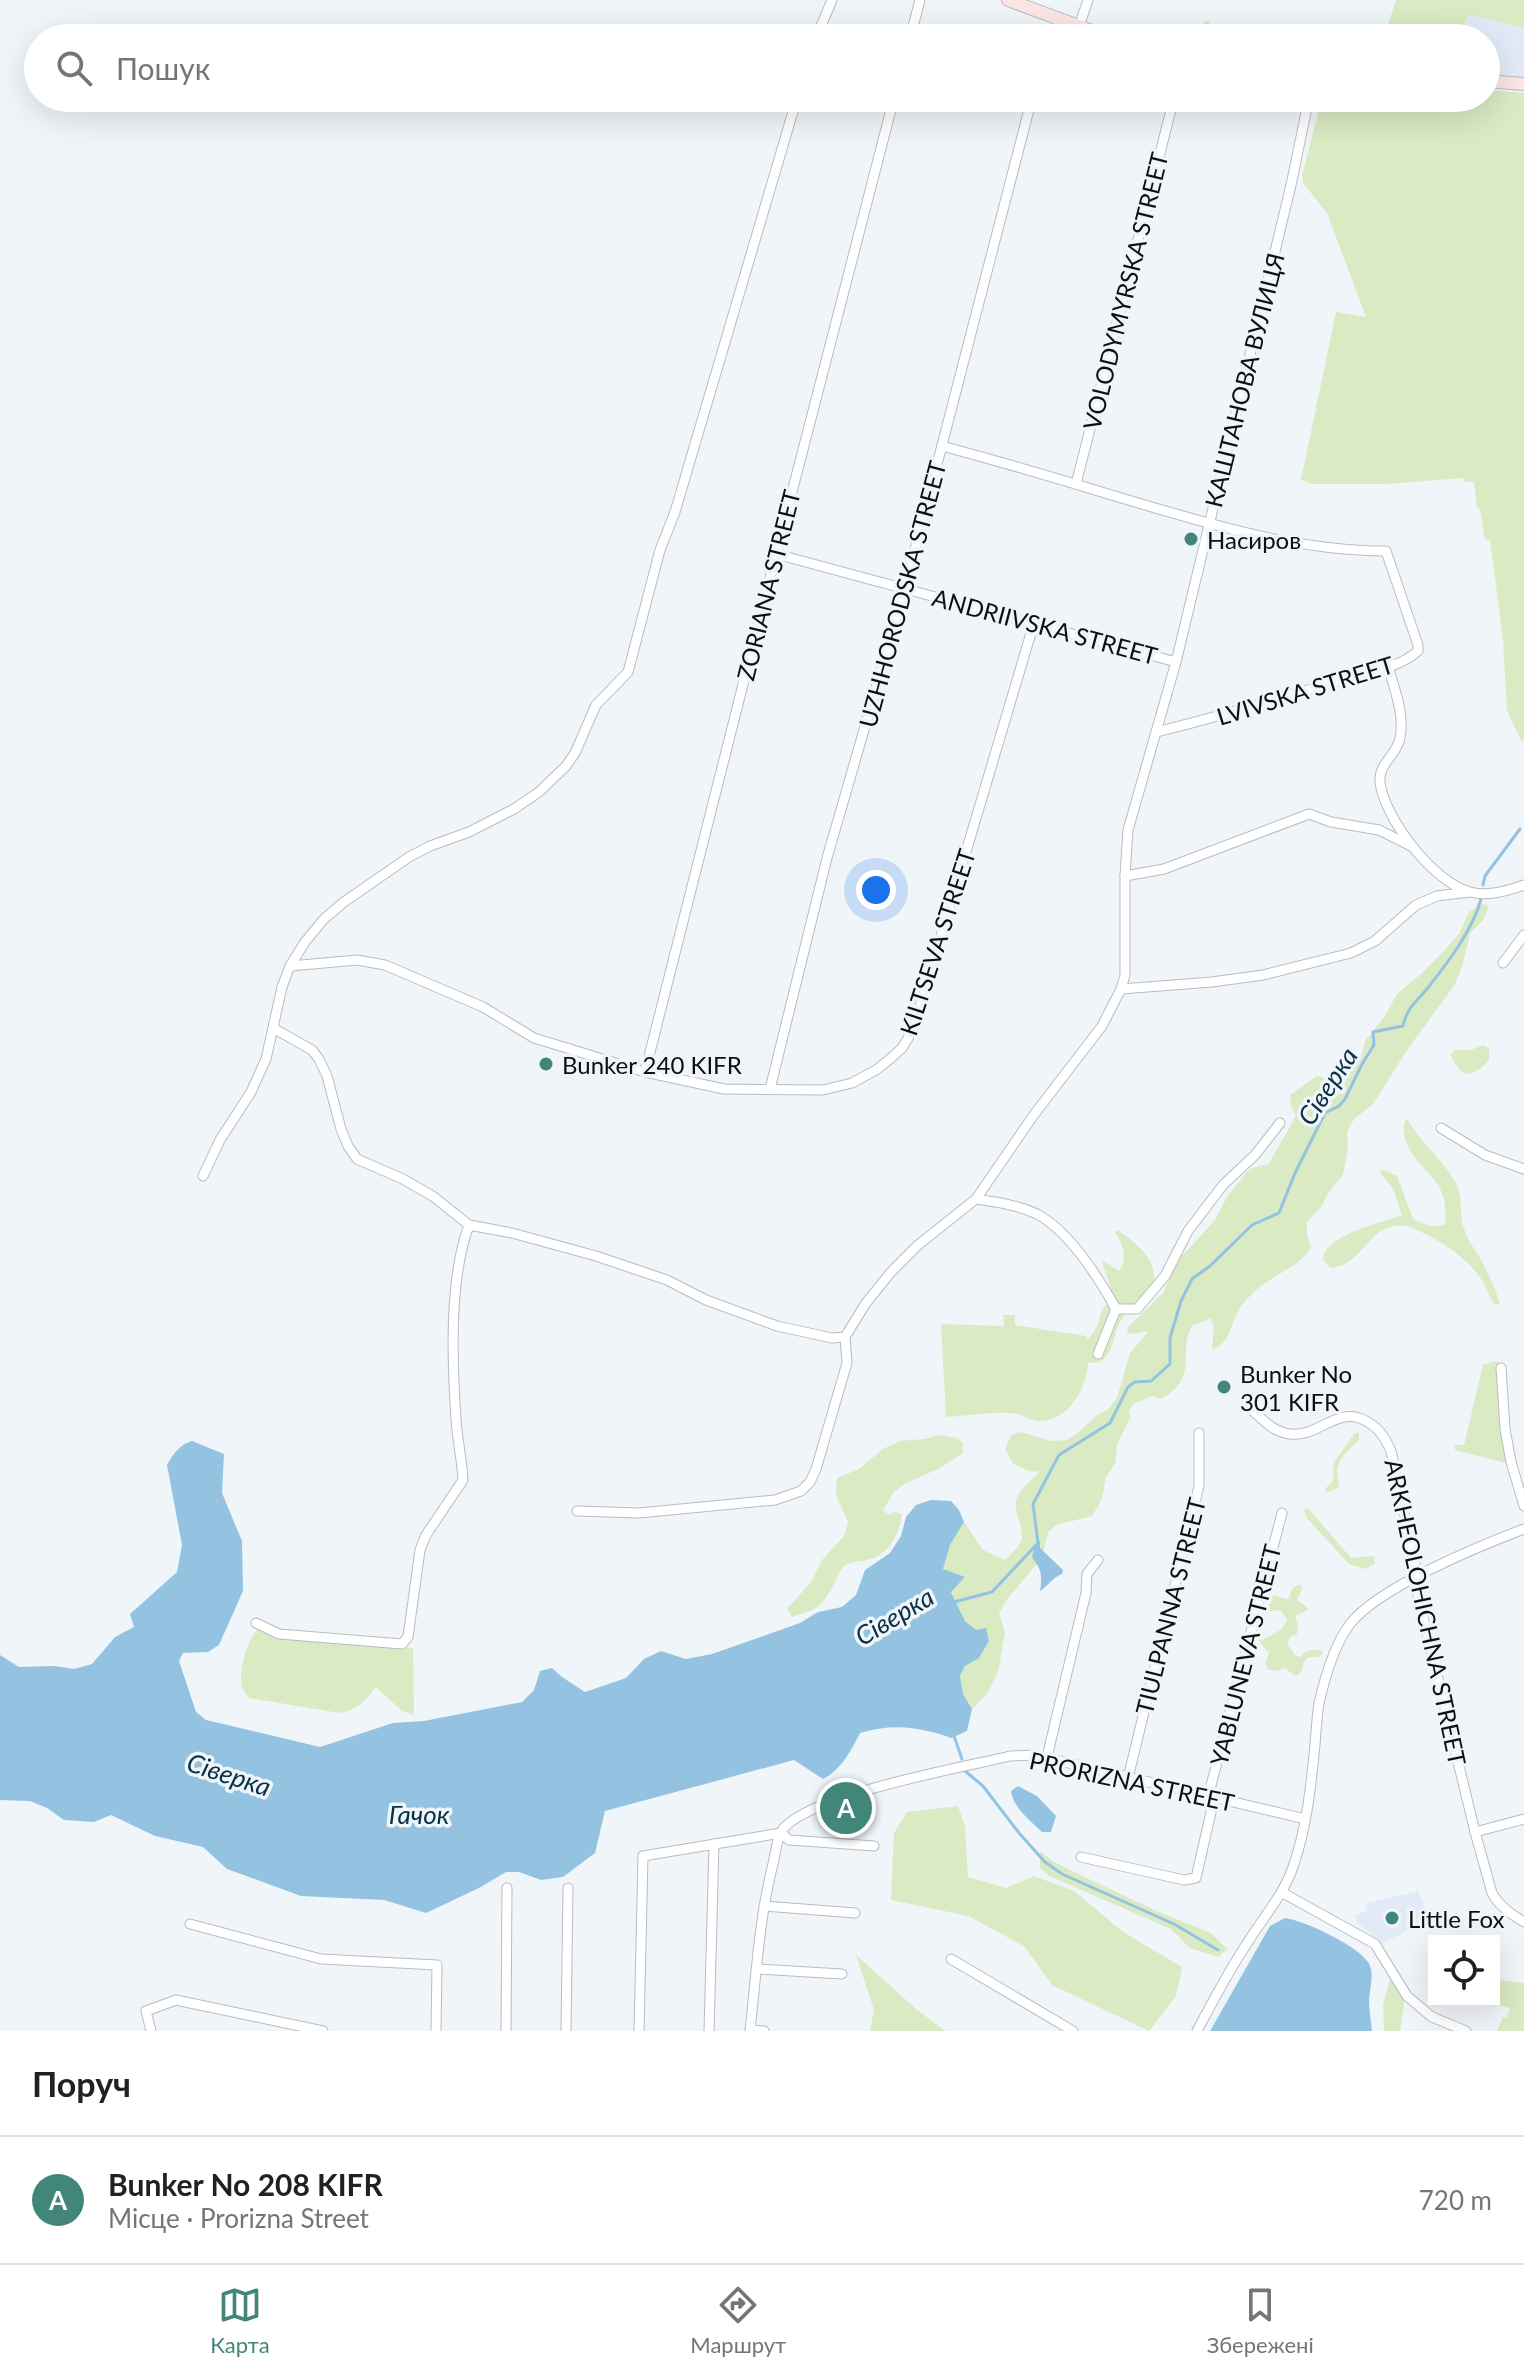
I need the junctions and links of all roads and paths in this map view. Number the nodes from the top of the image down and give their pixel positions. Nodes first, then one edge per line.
1 (832, 0) edge
2 (920, 0) edge
3 (1008, 0) edge
4 (1088, 0) edge
5 (1062, 19) junction
6 (822, 24) edge
7 (914, 24) edge
8 (1059, 24) edge
9 (1074, 24) edge
10 (1080, 24) edge
11 (1500, 82) edge
12 (1524, 84) edge
13 (793, 112) edge
14 (890, 112) edge
15 (1028, 112) edge
16 (1170, 112) edge
17 (1306, 112) edge
18 (942, 446) junction
19 (1076, 484) junction
20 (1209, 524) junction
21 (776, 554) junction
22 (905, 588) junction
23 (1034, 623) junction
24 (1176, 662) junction
25 (1388, 666) junction
26 (1156, 732) junction
27 (1411, 846) junction
28 (1125, 876) junction
29 (1524, 885) edge
30 (1469, 892) junction
31 (1524, 935) edge
32 (1503, 963) dead end
33 (290, 966) junction
34 (1121, 989) junction
35 (273, 1028) junction
36 (645, 1072) junction
37 (770, 1089) junction
38 (1280, 1123) dead end
39 (1441, 1128) dead end
40 (1524, 1169) edge
41 (203, 1176) dead end
42 (976, 1199) junction
43 (469, 1225) junction
44 (1116, 1309) junction
45 (845, 1337) junction
46 (1098, 1354) dead end
47 (1501, 1368) dead end
48 (1253, 1411) dead end
49 (1199, 1433) dead end
50 (1524, 1506) edge
51 (577, 1511) dead end
52 (1282, 1513) dead end
53 (1524, 1529) edge
54 (1098, 1560) dead end
55 (1417, 1577) junction
56 (256, 1623) dead end
57 (1047, 1757) junction
58 (1128, 1778) junction
59 (1211, 1798) junction
60 (1305, 1819) junction
61 (1524, 1819) edge
62 (1475, 1832) junction
63 (781, 1833) junction
64 (714, 1844) junction
65 (874, 1846) dead end
66 (1081, 1857) dead end
67 (507, 1888) dead end
68 (568, 1888) dead end
69 (1283, 1893) junction
70 (764, 1906) junction
71 (855, 1913) dead end
72 (1524, 1922) edge
73 (190, 1924) dead end
74 (951, 1959) dead end
75 (757, 1969) junction
76 (842, 1974) dead end
77 (151, 2031) edge
78 (323, 2031) edge
79 (436, 2031) edge
80 (506, 2031) edge
81 (566, 2031) edge
82 (639, 2031) edge
83 (709, 2031) edge
84 (750, 2031) edge
85 (764, 2031) edge
86 (1073, 2031) edge
87 (1197, 2031) edge
88 (1466, 2031) edge

1 - 6 street
2 - 7 street
3 - 5 main road
4 - 10 street
5 - 8 street
5 - 9 main road
11 - 12 main road
13 - 33 street
14 - 21 street, ZORIANA STREET
15 - 18 street, UZHHORODSKA STREET
16 - 19 street, VOLODYMYRSKA STREET
17 - 20 street, КАШТАНОВА ВУЛИЦЯ
18 - 19 street, LVIVSKA STREET
18 - 22 street, UZHHORODSKA STREET
19 - 20 street, LVIVSKA STREET
20 - 24 street, КАШТАНОВА ВУЛИЦЯ
20 - 25 street, LVIVSKA STREET
21 - 22 street, ANDRIIVSKA STREET
21 - 36 street, ZORIANA STREET
22 - 23 street, ANDRIIVSKA STREET
22 - 37 street, UZHHORODSKA STREET
23 - 24 street, ANDRIIVSKA STREET
23 - 37 street, KILTSEVA STREET
24 - 26 street, КАШТАНОВА ВУЛИЦЯ
25 - 26 street, LVIVSKA STREET
25 - 27 street
26 - 28 street, КАШТАНОВА ВУЛИЦЯ
27 - 28 street
27 - 30 street
28 - 34 street, КАШТАНОВА ВУЛИЦЯ
29 - 30 street
30 - 34 street
31 - 32 street
33 - 35 street
33 - 36 street, KILTSEVA STREET
34 - 42 street
35 - 41 street
35 - 43 street
36 - 37 street, KILTSEVA STREET
38 - 44 street
39 - 40 street
42 - 44 street
42 - 45 street
43 - 45 street
43 - 56 street
44 - 46 street
45 - 51 street
47 - 50 street
48 - 55 street, ARKHEOLOHICHNA STREET
49 - 58 street, TIULPANNA STREET
52 - 59 street, YABLUNEVA STREET
53 - 55 street
54 - 57 street
55 - 60 street
55 - 62 street, ARKHEOLOHICHNA STREET
57 - 58 street, PRORIZNA STREET
57 - 63 street, PRORIZNA STREET
58 - 59 street, PRORIZNA STREET
59 - 60 street, PRORIZNA STREET
59 - 66 street, YABLUNEVA STREET
60 - 69 street
61 - 62 street
62 - 72 street, ARKHEOLOHICHNA STREET
63 - 64 street
63 - 65 street
63 - 70 street
64 - 82 street
64 - 83 street
67 - 80 street
68 - 81 street
69 - 87 street
69 - 88 street
70 - 71 street
70 - 75 street
73 - 79 street
74 - 86 street
75 - 76 street
75 - 84 street
77 - 78 street
84 - 85 street

